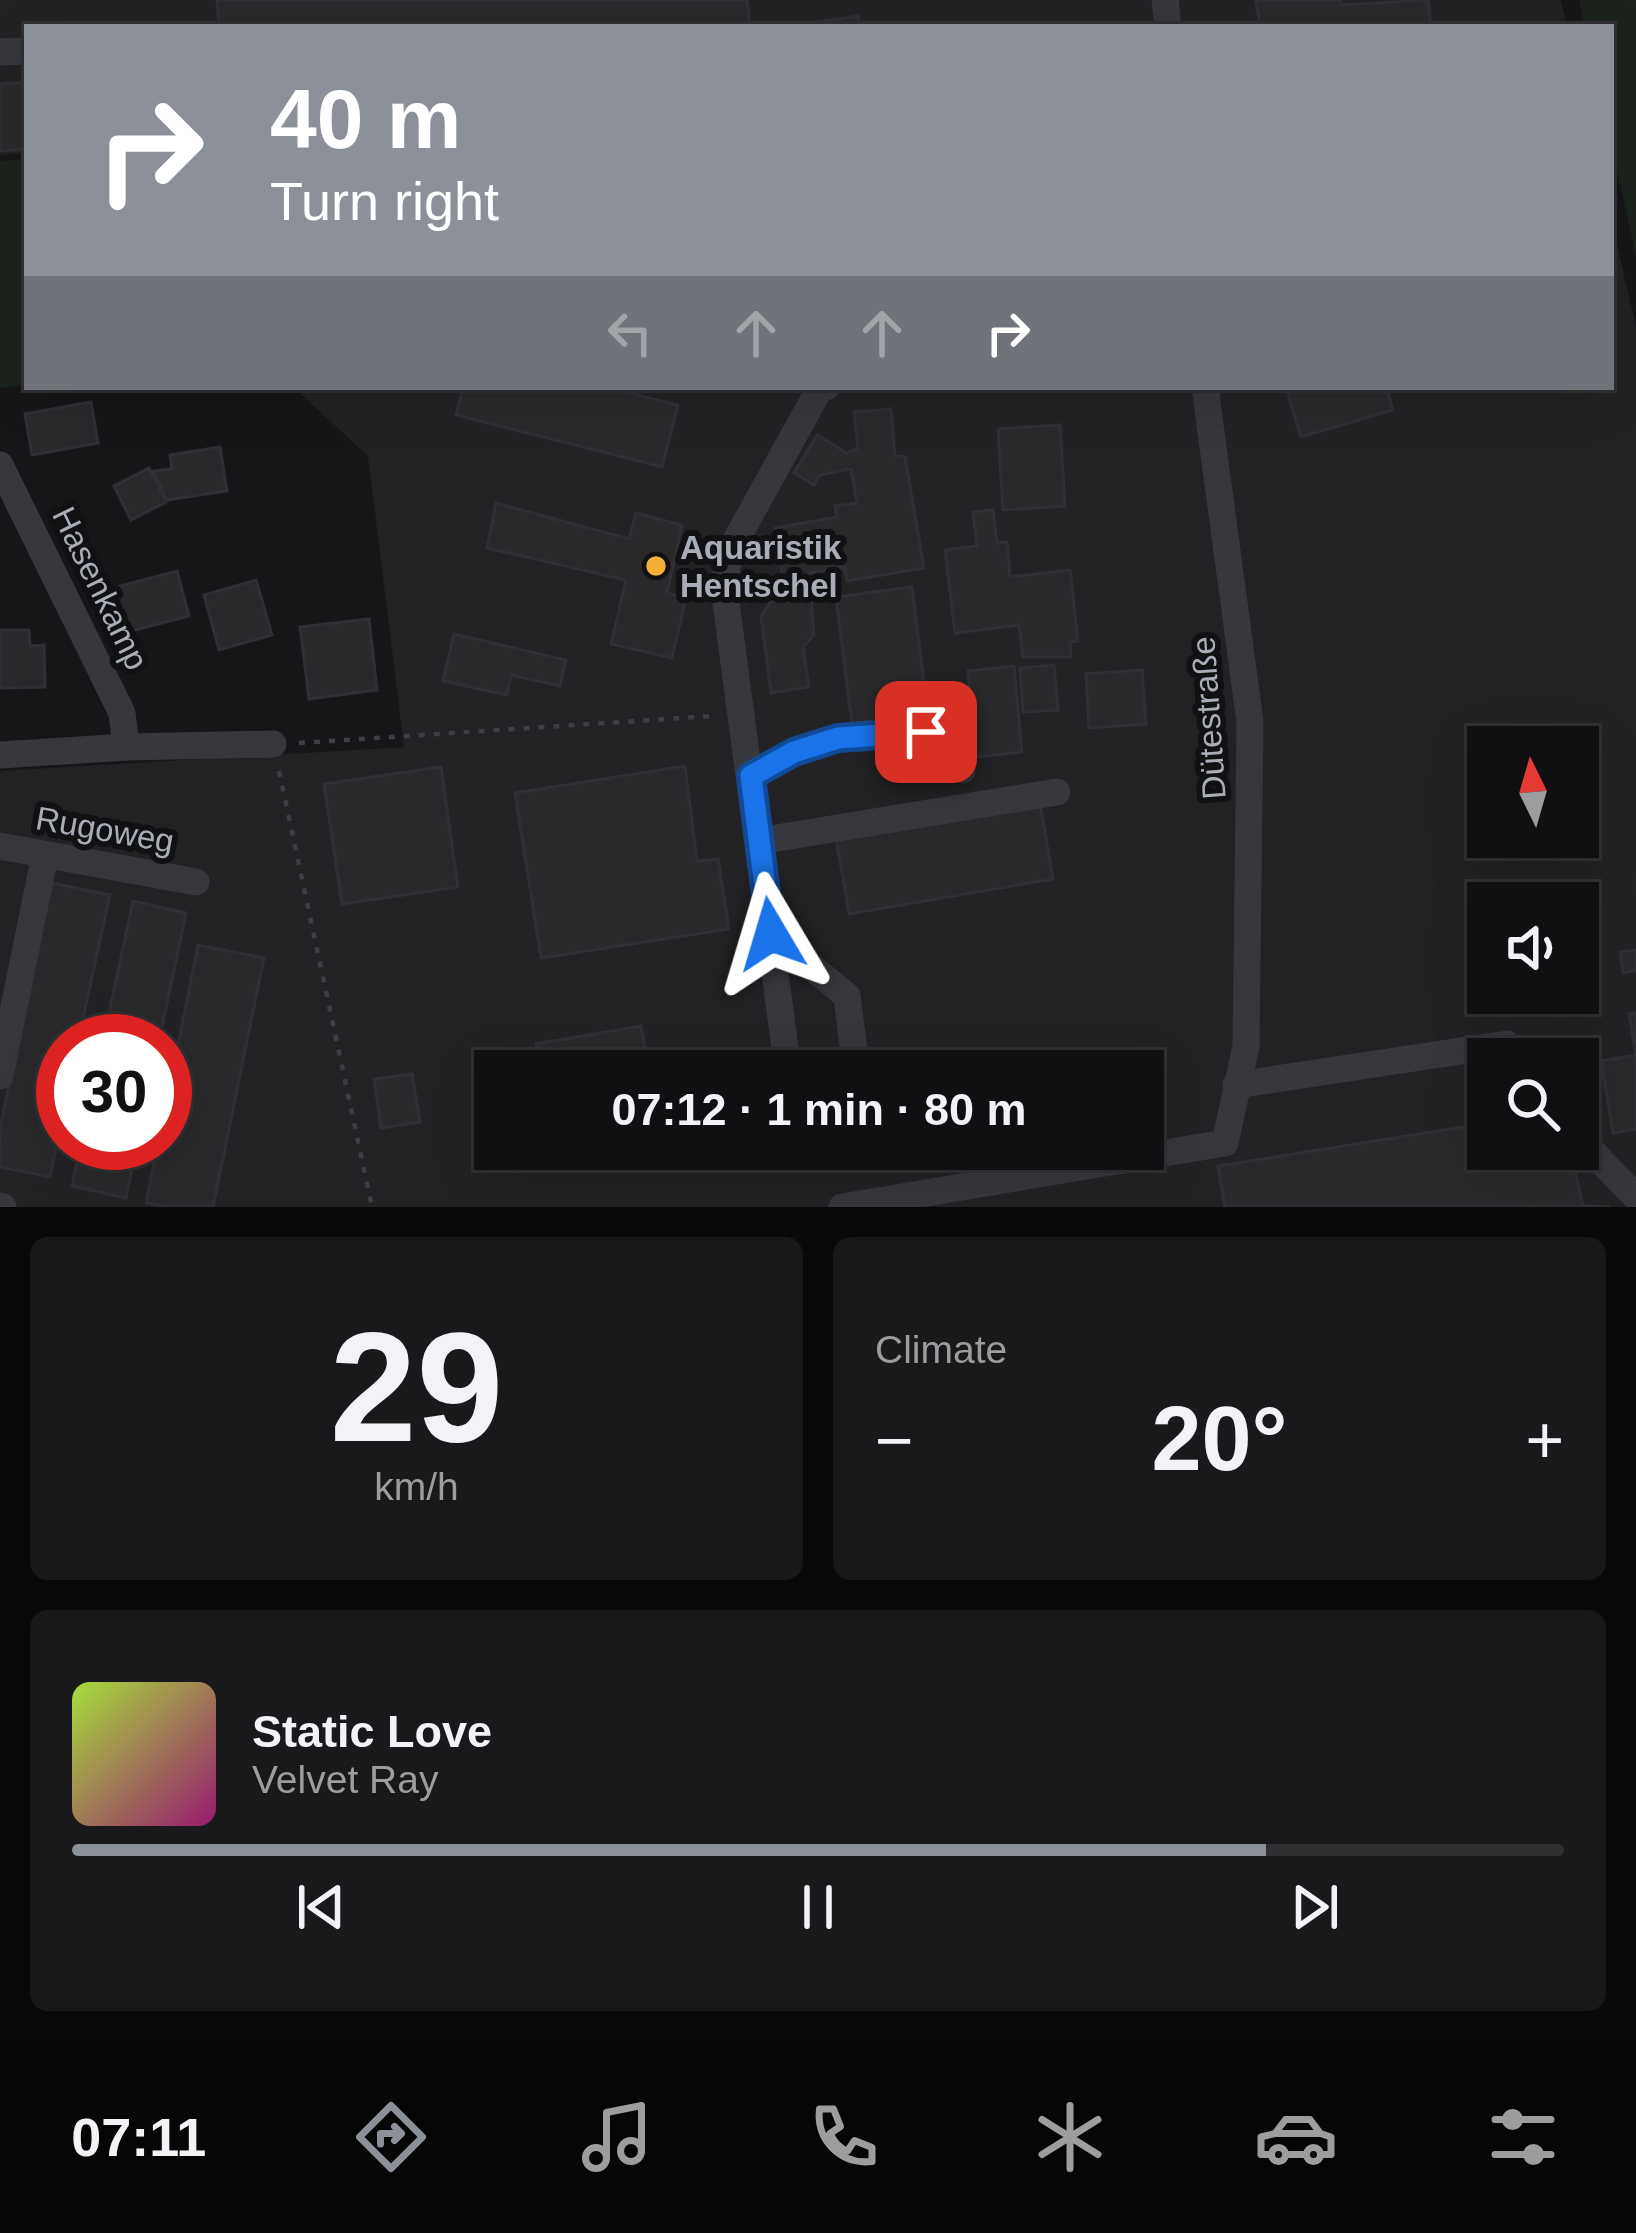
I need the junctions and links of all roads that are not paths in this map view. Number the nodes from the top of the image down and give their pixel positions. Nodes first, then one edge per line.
1 (821, 390) edge
2 (1205, 390) edge
3 (0, 465) edge
4 (273, 745) road end
5 (126, 747) junction
6 (0, 755) edge
7 (962, 770) dead end
8 (751, 776) junction
9 (1057, 792) dead end
10 (759, 841) junction
11 (0, 846) edge
12 (45, 855) junction
13 (196, 882) dead end
14 (771, 934) junction
15 (785, 1050) edge
16 (854, 1050) edge
17 (1467, 1050) edge
18 (0, 1076) edge
19 (1236, 1085) junction
20 (1599, 1159) edge
21 (1636, 1197) edge
22 (842, 1207) edge

1 - 8 street
2 - 19 street, Dütestraße
3 - 5 street, Hasenkamp
4 - 5 street
5 - 6 street
7 - 8 street
8 - 10 street
9 - 10 street
10 - 14 street
11 - 12 street, Rugoweg
12 - 13 street, Rugoweg
12 - 18 street
14 - 15 street
14 - 16 street
17 - 19 street
19 - 22 street, Dütestraße
20 - 21 street

